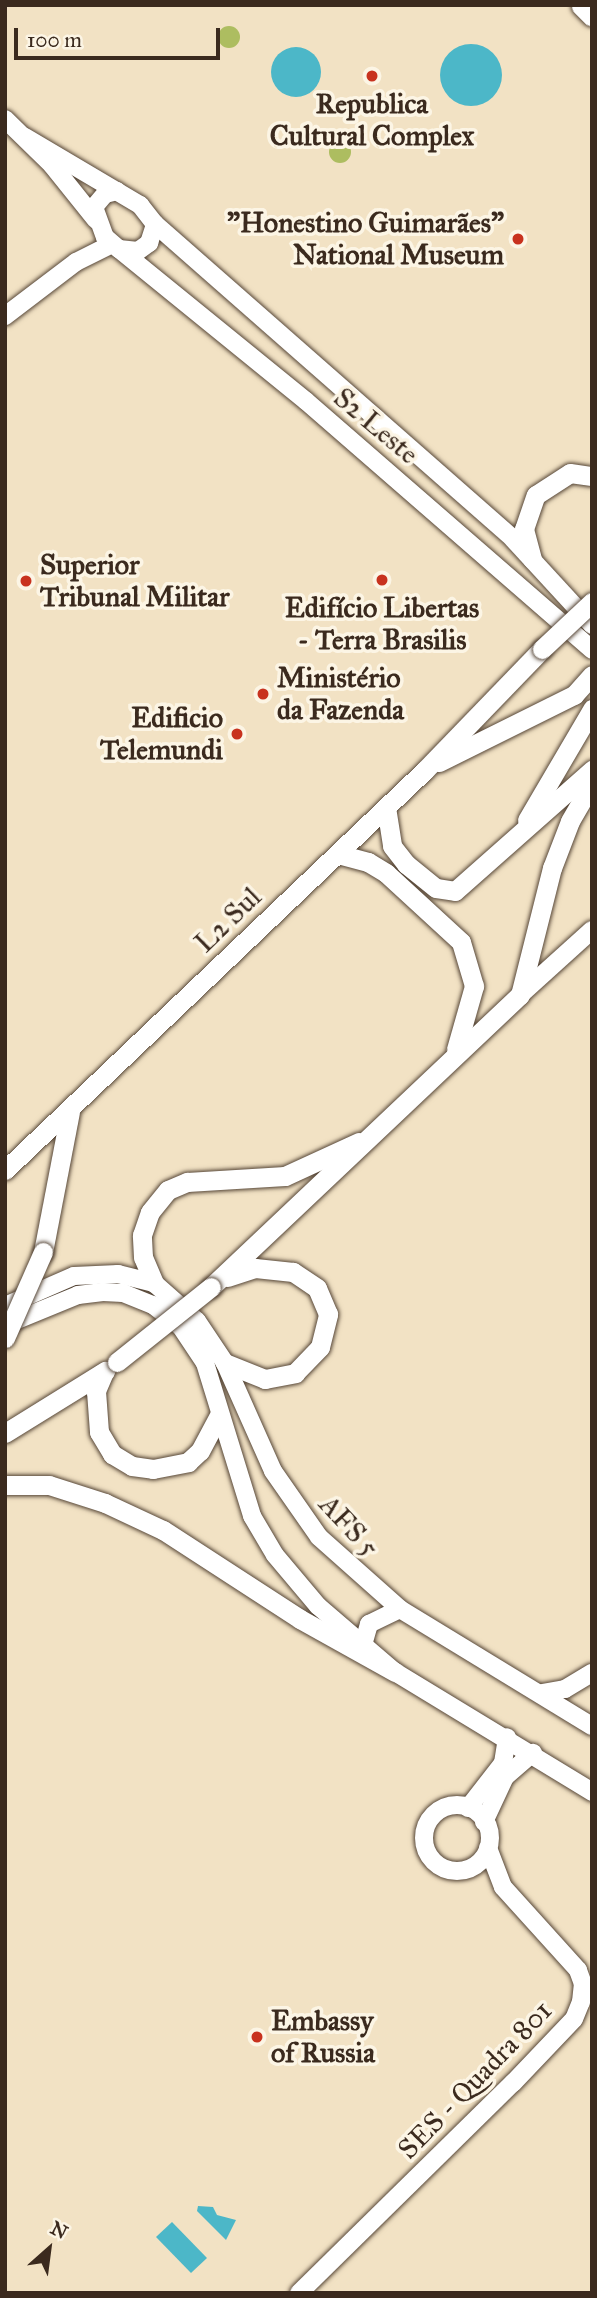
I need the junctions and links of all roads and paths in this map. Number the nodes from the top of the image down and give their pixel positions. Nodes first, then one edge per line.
1 (583, 5) edge
2 (592, 14) edge
3 (5, 119) edge
4 (25, 137) junction
5 (117, 191) junction
6 (155, 223) junction
7 (107, 236) junction
8 (5, 317) edge
9 (408, 447) junction
10 (382, 465) junction
11 (592, 476) edge
12 (532, 559) junction
13 (592, 602) edge
14 (592, 625) edge
15 (592, 650) edge
16 (592, 675) edge
17 (592, 709) edge
18 (425, 769) junction
19 (592, 770) edge
20 (592, 783) edge
21 (386, 807) junction
22 (522, 830) junction
23 (338, 854) junction
24 (592, 930) edge
25 (520, 995) junction
26 (452, 1057) junction
27 (70, 1112) junction
28 (377, 1133) junction
29 (5, 1170) edge
30 (154, 1283) junction
31 (215, 1284) junction
32 (5, 1306) edge
33 (5, 1325) edge
34 (5, 1338) edge
35 (225, 1363) junction
36 (111, 1367) junction
37 (219, 1416) junction
38 (5, 1433) edge
39 (5, 1485) edge
40 (400, 1609) junction
41 (363, 1645) junction
42 (395, 1672) junction
43 (592, 1673) edge
44 (542, 1693) junction
45 (592, 1726) edge
46 (507, 1737) junction
47 (533, 1753) junction
48 (592, 1791) edge
49 (468, 1808) junction
50 (484, 1822) junction
51 (488, 1848) junction
52 (460, 1871) junction
53 (503, 1887) junction
54 (299, 2293) edge

1 - 2 highway
3 - 4 main road, S2 Leste
4 - 5 main road, S2 Leste
4 - 7 main road, S2 Leste
5 - 6 main road, S2 Leste
5 - 7 main road
6 - 7 main road
6 - 9 main road, S2 Leste
7 - 8 main road
7 - 10 main road, S2 Leste
9 - 10 main road
9 - 12 main road, S2 Leste
10 - 15 main road, S2 Leste
11 - 12 main road
12 - 14 main road, S2 Leste
13 - 18 main road, L2 Sul, bridge
16 - 18 main road
17 - 22 main road
18 - 21 main road, L2 Sul
19 - 22 main road
20 - 25 main road
21 - 22 main road
21 - 23 main road, L2 Sul
23 - 26 main road
23 - 27 main road, L2 Sul
24 - 25 main road
25 - 26 main road
26 - 28 main road
27 - 29 main road, L2 Sul
27 - 34 main road, bridge
28 - 30 main road
28 - 31 main road
30 - 32 main road
30 - 35 main road, AFS 5
31 - 35 main road
31 - 36 main road, bridge
33 - 37 main road
35 - 40 main road, AFS 5
36 - 37 main road
36 - 38 main road
37 - 41 main road
39 - 42 main road
40 - 41 main road
40 - 44 main road, AFS 5
41 - 42 main road
42 - 46 main road
43 - 44 main road
44 - 45 main road, AFS 5
46 - 47 main road
46 - 49 main road
47 - 48 main road
47 - 50 main road
49 - 50 main road
49 - 52 main road
50 - 51 main road
51 - 52 main road
51 - 53 main road, SES - Quadra 801
52 - 53 main road, SES - Quadra 801
53 - 54 main road, SES - Quadra 801

